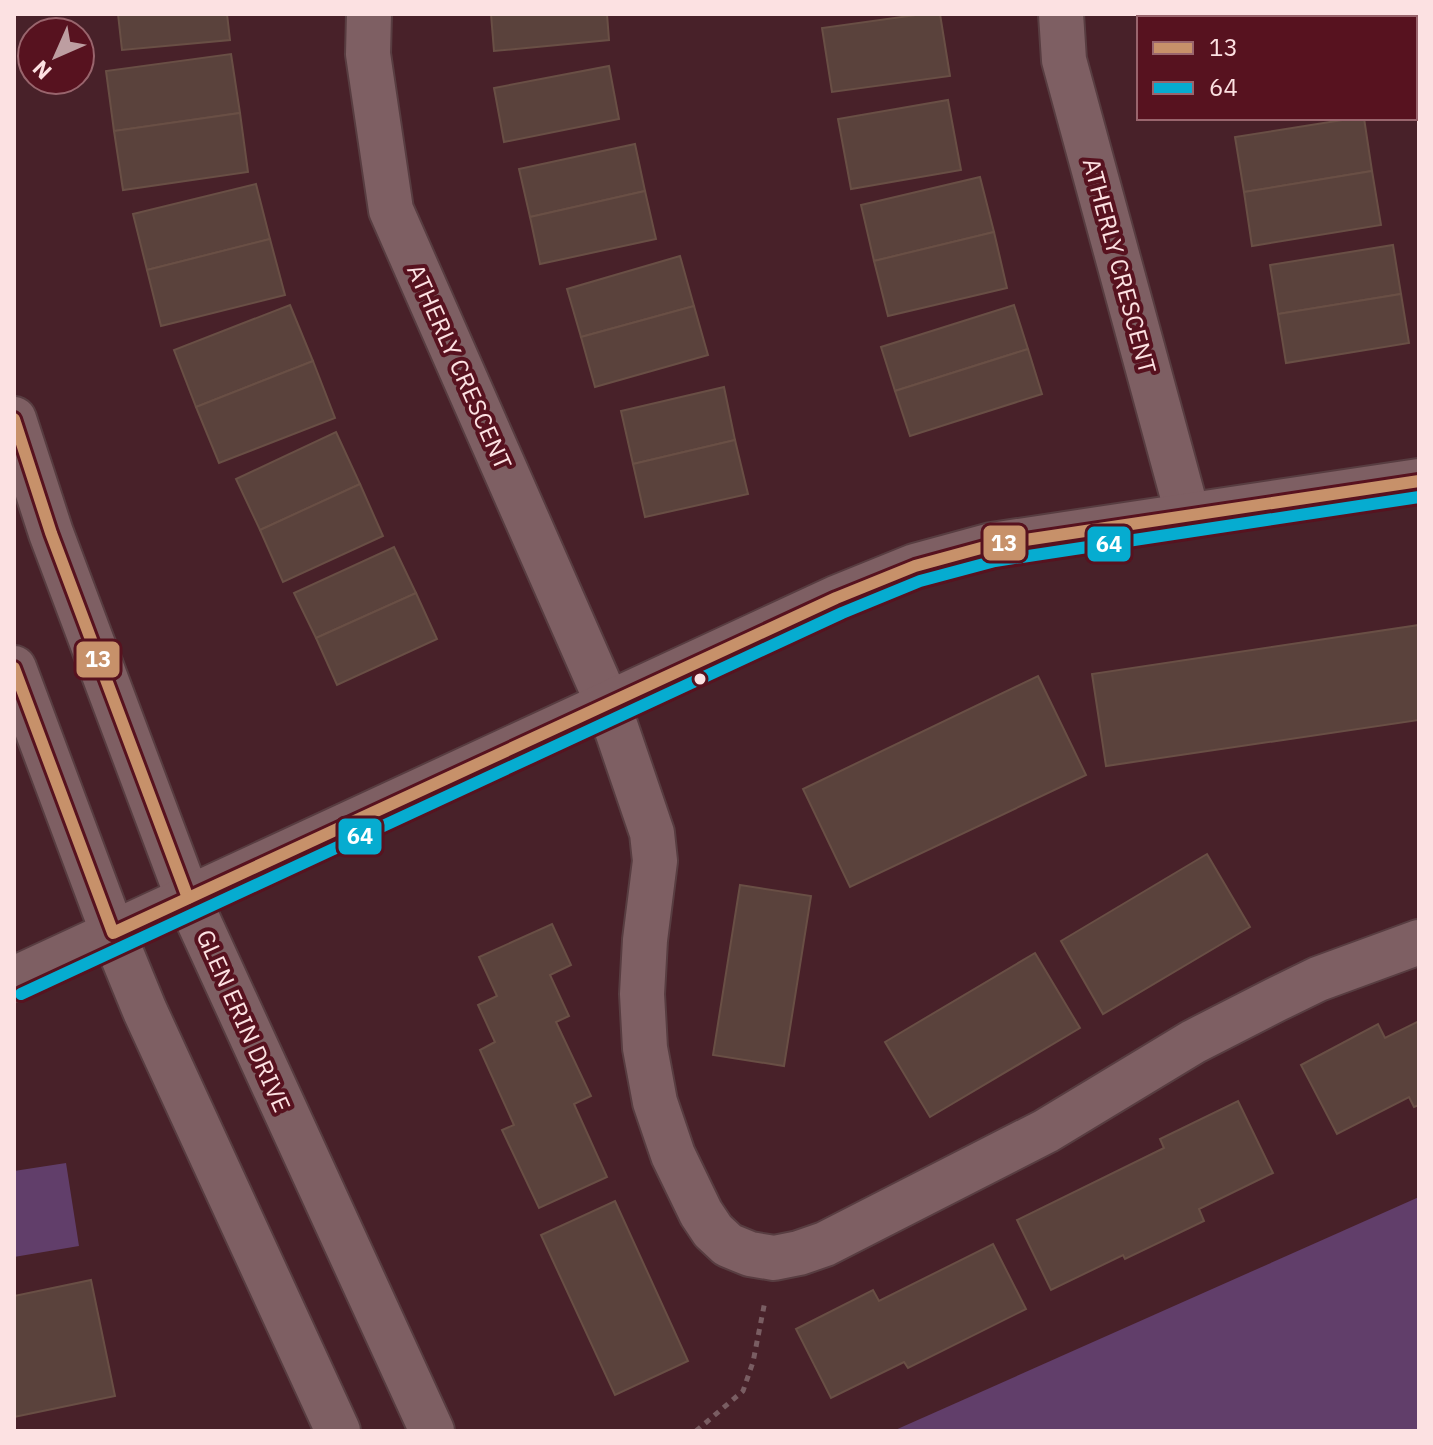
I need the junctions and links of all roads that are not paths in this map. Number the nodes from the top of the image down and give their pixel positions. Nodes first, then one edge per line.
1 (369, 14) edge
2 (1061, 14) edge
3 (14, 419) edge
4 (1419, 481) edge
5 (1188, 516) junction
6 (14, 668) edge
7 (608, 704) junction
8 (188, 898) junction
9 (113, 933) junction
10 (1419, 942) edge
11 (14, 979) edge
12 (338, 1431) edge
13 (432, 1431) edge

1 - 7 street, ATHERLY CRESCENT
2 - 5 street, ATHERLY CRESCENT
3 - 8 street, GLEN ERIN DRIVE
4 - 5 street
5 - 7 street
6 - 9 street
7 - 8 street
7 - 10 street, ATHERLY CRESCENT
8 - 9 street
8 - 13 street, GLEN ERIN DRIVE
9 - 11 street
9 - 12 street

